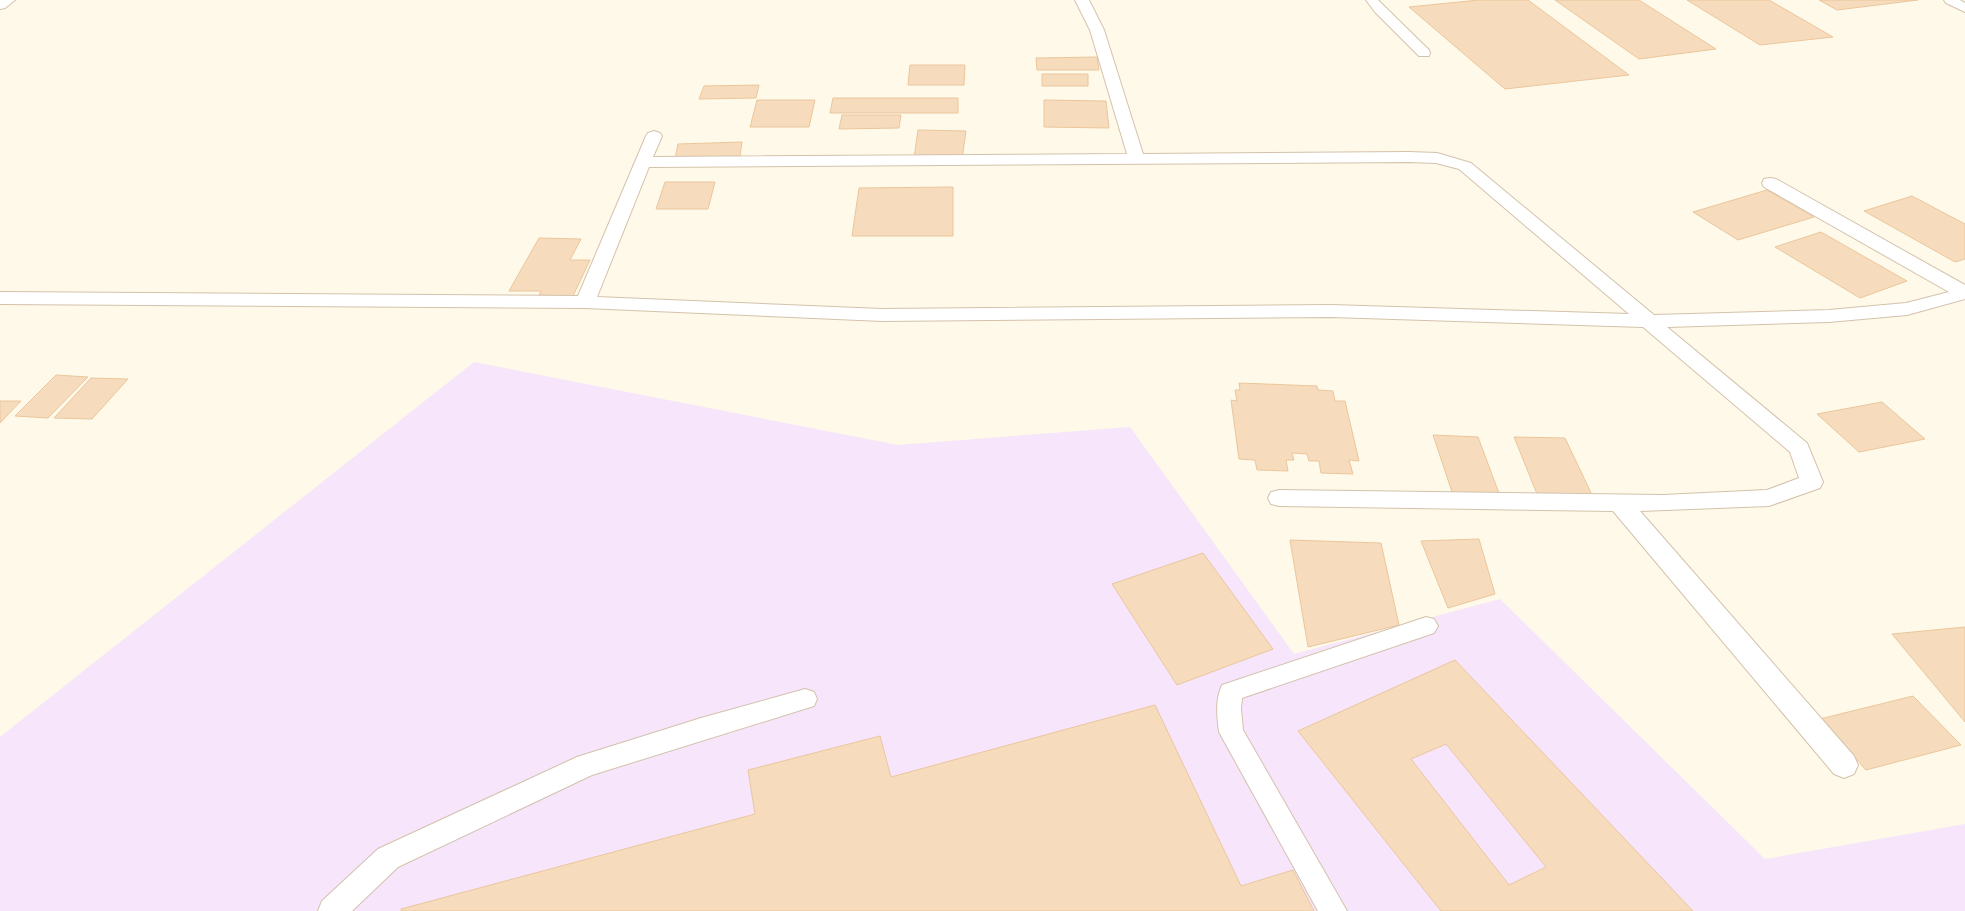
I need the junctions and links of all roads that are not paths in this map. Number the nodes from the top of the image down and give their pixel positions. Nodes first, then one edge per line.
1 (8, 0) edge
2 (1082, 0) edge
3 (1372, 0) edge
4 (1951, 0) edge
5 (0, 5) edge
6 (1965, 8) edge
7 (1424, 53) dead end
8 (654, 136) dead end
9 (1136, 158) junction
10 (643, 162) junction
11 (1770, 183) dead end
12 (1965, 293) edge
13 (0, 298) edge
14 (585, 302) junction
15 (1650, 321) junction
16 (1279, 498) dead end
17 (1620, 502) junction
18 (1426, 626) dead end
19 (805, 699) dead end
20 (1844, 765) dead end
21 (332, 911) edge
22 (1333, 911) edge

1 - 5 street
2 - 9 street
3 - 7 lane
4 - 6 street
8 - 10 street
9 - 10 street
9 - 15 street
10 - 14 street
11 - 12 street
12 - 15 street
13 - 14 street
14 - 15 street
15 - 17 street
16 - 17 street
17 - 20 street
18 - 22 lane
19 - 21 lane

